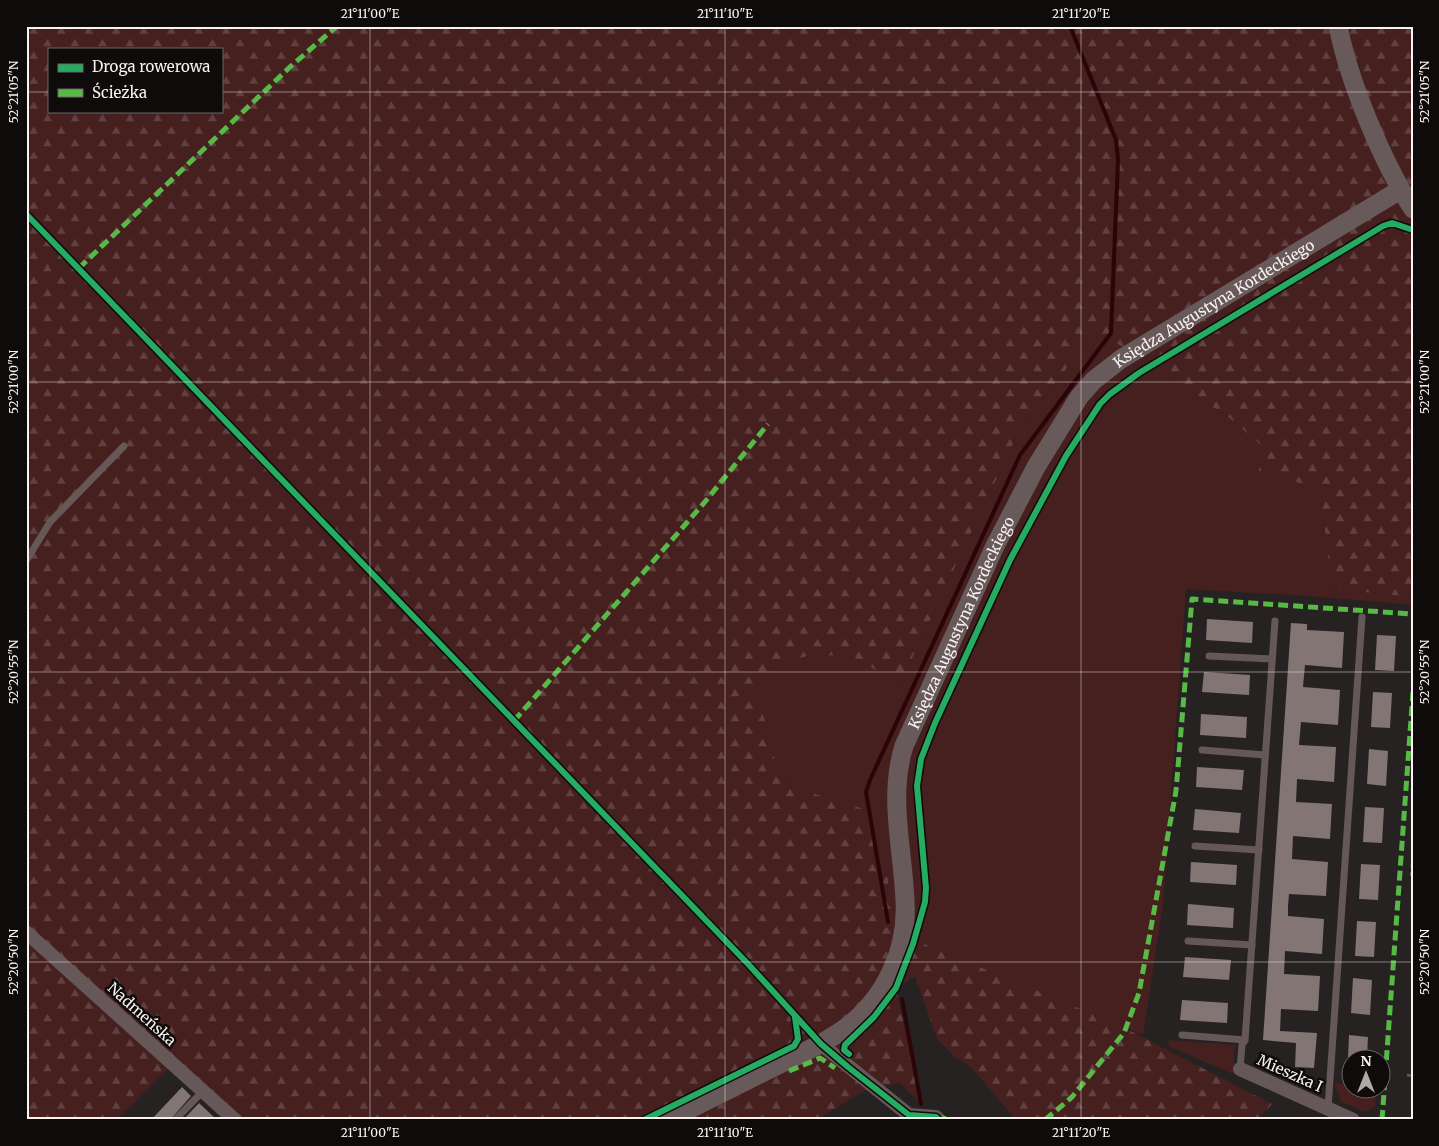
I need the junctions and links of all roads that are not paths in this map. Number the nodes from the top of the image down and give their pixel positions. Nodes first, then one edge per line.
1 (1338, 26) edge
2 (1400, 190) junction
3 (1413, 209) edge
4 (124, 446) dead end
5 (26, 561) edge
6 (1362, 617) dead end
7 (1275, 621) dead end
8 (1209, 656) dead end
9 (1272, 659) junction
10 (1202, 750) dead end
11 (1265, 756) junction
12 (1195, 846) dead end
13 (1259, 850) junction
14 (26, 932) edge
15 (1188, 941) dead end
16 (1252, 945) junction
17 (1182, 1035) dead end
18 (1245, 1040) junction
19 (821, 1044) junction
20 (1240, 1069) joint
21 (203, 1091) junction
22 (1328, 1108) junction
23 (917, 1118) edge
24 (232, 1119) edge
25 (175, 1120) edge
26 (668, 1120) edge
27 (939, 1120) edge
28 (1353, 1120) edge

1 - 2 street
2 - 3 street
2 - 19 street, Księdza Augustyna Kordeckiego
4 - 5 lane
6 - 22 lane
7 - 9 lane
8 - 9 lane
9 - 11 lane
10 - 11 lane
11 - 13 lane
12 - 13 lane
13 - 16 lane
14 - 21 street, Nadmeńska
15 - 16 lane
16 - 18 lane
17 - 18 lane
18 - 20 lane
19 - 23 street
19 - 26 street, Księdza Augustyna Kordeckiego
20 - 22 street, Mieszka I
21 - 24 street, Nadmeńska
21 - 25 lane
22 - 28 street, Mieszka I
23 - 27 street

